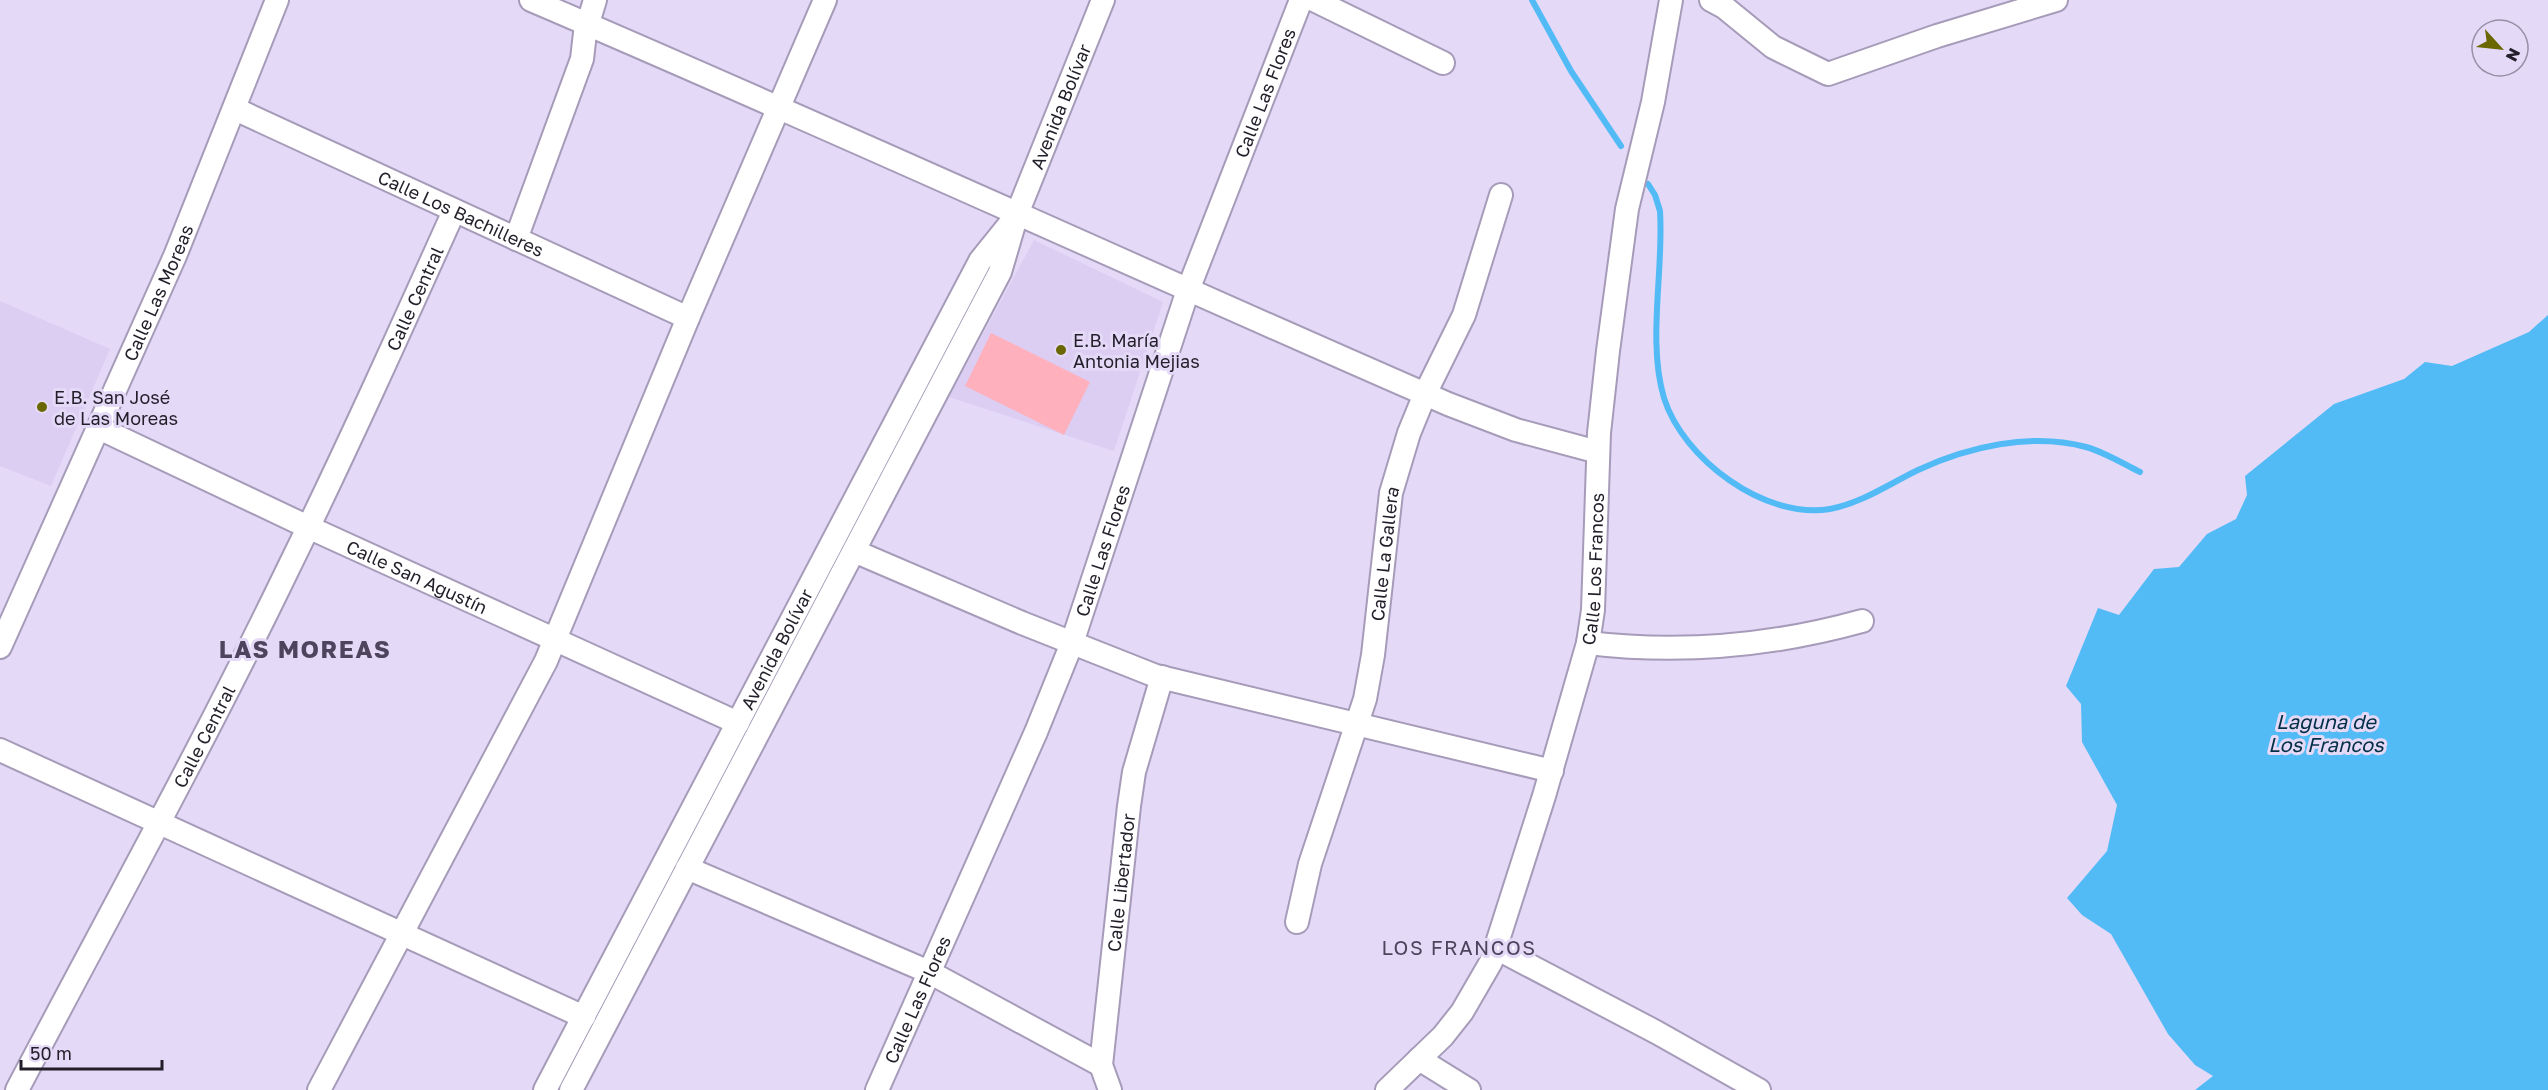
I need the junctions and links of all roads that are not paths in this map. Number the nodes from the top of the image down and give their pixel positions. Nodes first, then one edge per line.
1 (277, 0) edge
2 (531, 0) edge
3 (595, 0) edge
4 (825, 0) edge
5 (1103, 0) edge
6 (1301, 0) edge
7 (1314, 0) edge
8 (1671, 0) edge
9 (1711, 0) edge
10 (2056, 0) edge
11 (588, 24) junction
12 (1443, 63) dead end
13 (778, 106) junction
14 (235, 109) junction
15 (1502, 195) dead end
16 (454, 211) junction
17 (1017, 214) junction
18 (516, 239) junction
19 (1188, 290) junction
20 (688, 318) junction
21 (1425, 394) junction
22 (99, 428) junction
23 (1598, 452) junction
24 (308, 527) junction
25 (854, 551) junction
26 (1862, 621) dead end
27 (556, 639) junction
28 (1072, 643) junction
29 (1588, 643) junction
30 (0, 647) edge
31 (1162, 677) junction
32 (738, 723) junction
33 (1358, 724) junction
34 (0, 750) edge
35 (1552, 771) junction
36 (159, 822) junction
37 (687, 868) junction
38 (1297, 922) dead end
39 (403, 934) junction
40 (1496, 948) junction
41 (929, 972) junction
42 (584, 1017) junction
43 (1419, 1059) junction
44 (1101, 1065) junction
45 (17, 1090) edge
46 (320, 1090) edge
47 (545, 1090) edge
48 (571, 1090) edge
49 (876, 1090) edge
50 (1110, 1090) edge
51 (1387, 1090) edge
52 (1469, 1090) edge
53 (1759, 1090) edge

1 - 14 street, Calle Las Moreas
2 - 11 street
3 - 11 street
4 - 13 street
5 - 17 street, Avenida Bolívar
6 - 19 street, Calle Las Flores
7 - 12 street
8 - 23 street, Calle Los Francos
9 - 10 street
11 - 13 street
11 - 18 street
13 - 17 street
13 - 20 street
14 - 16 street, Calle Los Bachilleres
14 - 22 street, Calle Las Moreas
15 - 21 street, Calle La Gallera
16 - 18 street, Calle Los Bachilleres
16 - 24 street, Calle Central
17 - 19 street
17 - 25 street, Avenida Bolívar
17 - 32 street, Avenida Bolívar
18 - 20 street, Calle Los Bachilleres
19 - 21 street
19 - 28 street, Calle Las Flores
20 - 27 street
21 - 23 street
21 - 33 street, Calle La Gallera
22 - 24 street, Calle San Agustín
22 - 30 street, Calle Las Moreas
23 - 29 street, Calle Los Francos
24 - 27 street, Calle San Agustín
24 - 36 street, Calle Central
25 - 28 street
25 - 37 street, Avenida Bolívar
26 - 29 street
27 - 32 street, Calle San Agustín
27 - 39 street
28 - 31 street
28 - 41 street, Calle Las Flores
29 - 35 street, Calle Los Francos
31 - 33 street
31 - 44 street, Calle Libertador
32 - 42 street, Avenida Bolívar
33 - 35 street
33 - 38 street, Calle La Gallera
34 - 36 street
35 - 40 street, Calle Los Francos
36 - 39 street
36 - 45 street, Calle Central
37 - 41 street
37 - 48 street, Avenida Bolívar
39 - 42 street
39 - 46 street
40 - 43 street, Calle Los Francos
40 - 53 street
41 - 44 street
41 - 49 street, Calle Las Flores
42 - 47 street, Avenida Bolívar
43 - 51 street, Calle Los Francos
43 - 52 street
44 - 50 street, Calle Libertador

